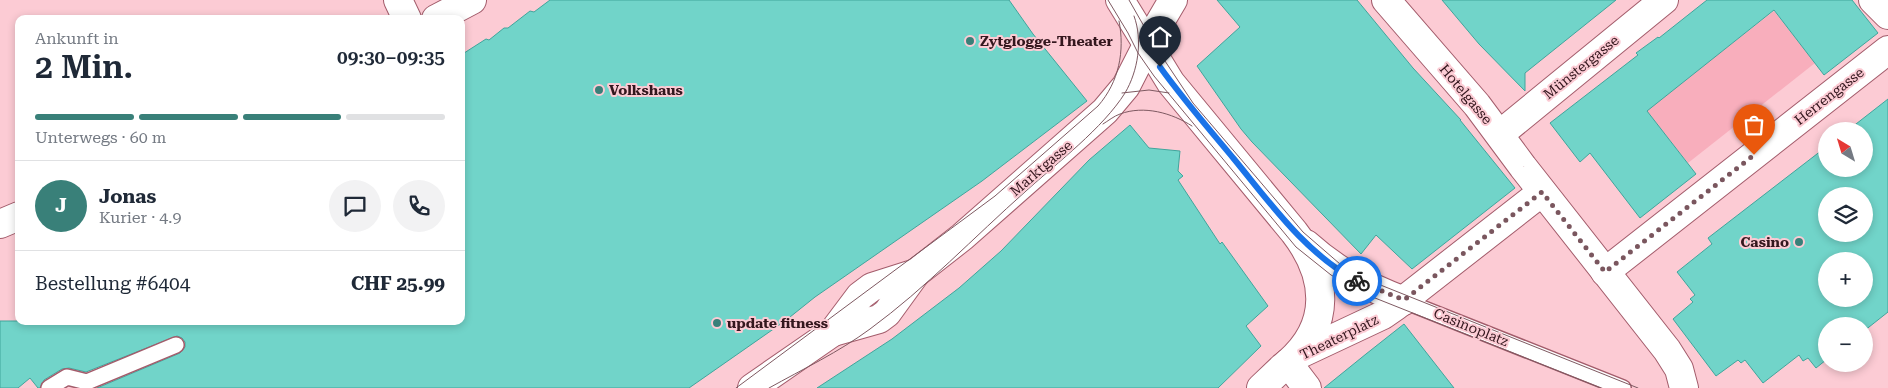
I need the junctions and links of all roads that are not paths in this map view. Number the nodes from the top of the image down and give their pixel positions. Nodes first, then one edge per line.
1 (398, 0) edge
2 (472, 0) edge
3 (1120, 0) edge
4 (1173, 0) edge
5 (1386, 0) edge
6 (1664, 0) edge
7 (1873, 0) edge
8 (405, 15) edge
9 (444, 15) edge
10 (1888, 15) edge
11 (1146, 45) junction
12 (1888, 50) edge
13 (1500, 134) junction
14 (1542, 192) junction
15 (15, 218) edge
16 (0, 224) edge
17 (1294, 232) junction
18 (1605, 272) junction
19 (1404, 300) junction
20 (176, 345) dead end
21 (1288, 363) junction
22 (50, 388) edge
23 (752, 388) edge
24 (1260, 388) edge
25 (1307, 388) edge
26 (1622, 388) edge
27 (1684, 388) edge

1 - 8 street
2 - 9 street
3 - 11 street, Theaterplatz
4 - 11 street, Marktgasse
5 - 13 street, Hotelgasse
6 - 13 street, Münstergasse
7 - 10 street
11 - 17 street, Theaterplatz
11 - 23 street, Marktgasse
12 - 18 street, Herrengasse
13 - 14 street, Hotelgasse
14 - 18 street
14 - 19 street
15 - 16 street
17 - 19 street, Theaterplatz
17 - 21 street, Theaterplatz
18 - 27 street
19 - 21 street, Theaterplatz
19 - 26 lane, Casinoplatz
20 - 22 lane
21 - 24 street
21 - 25 street

